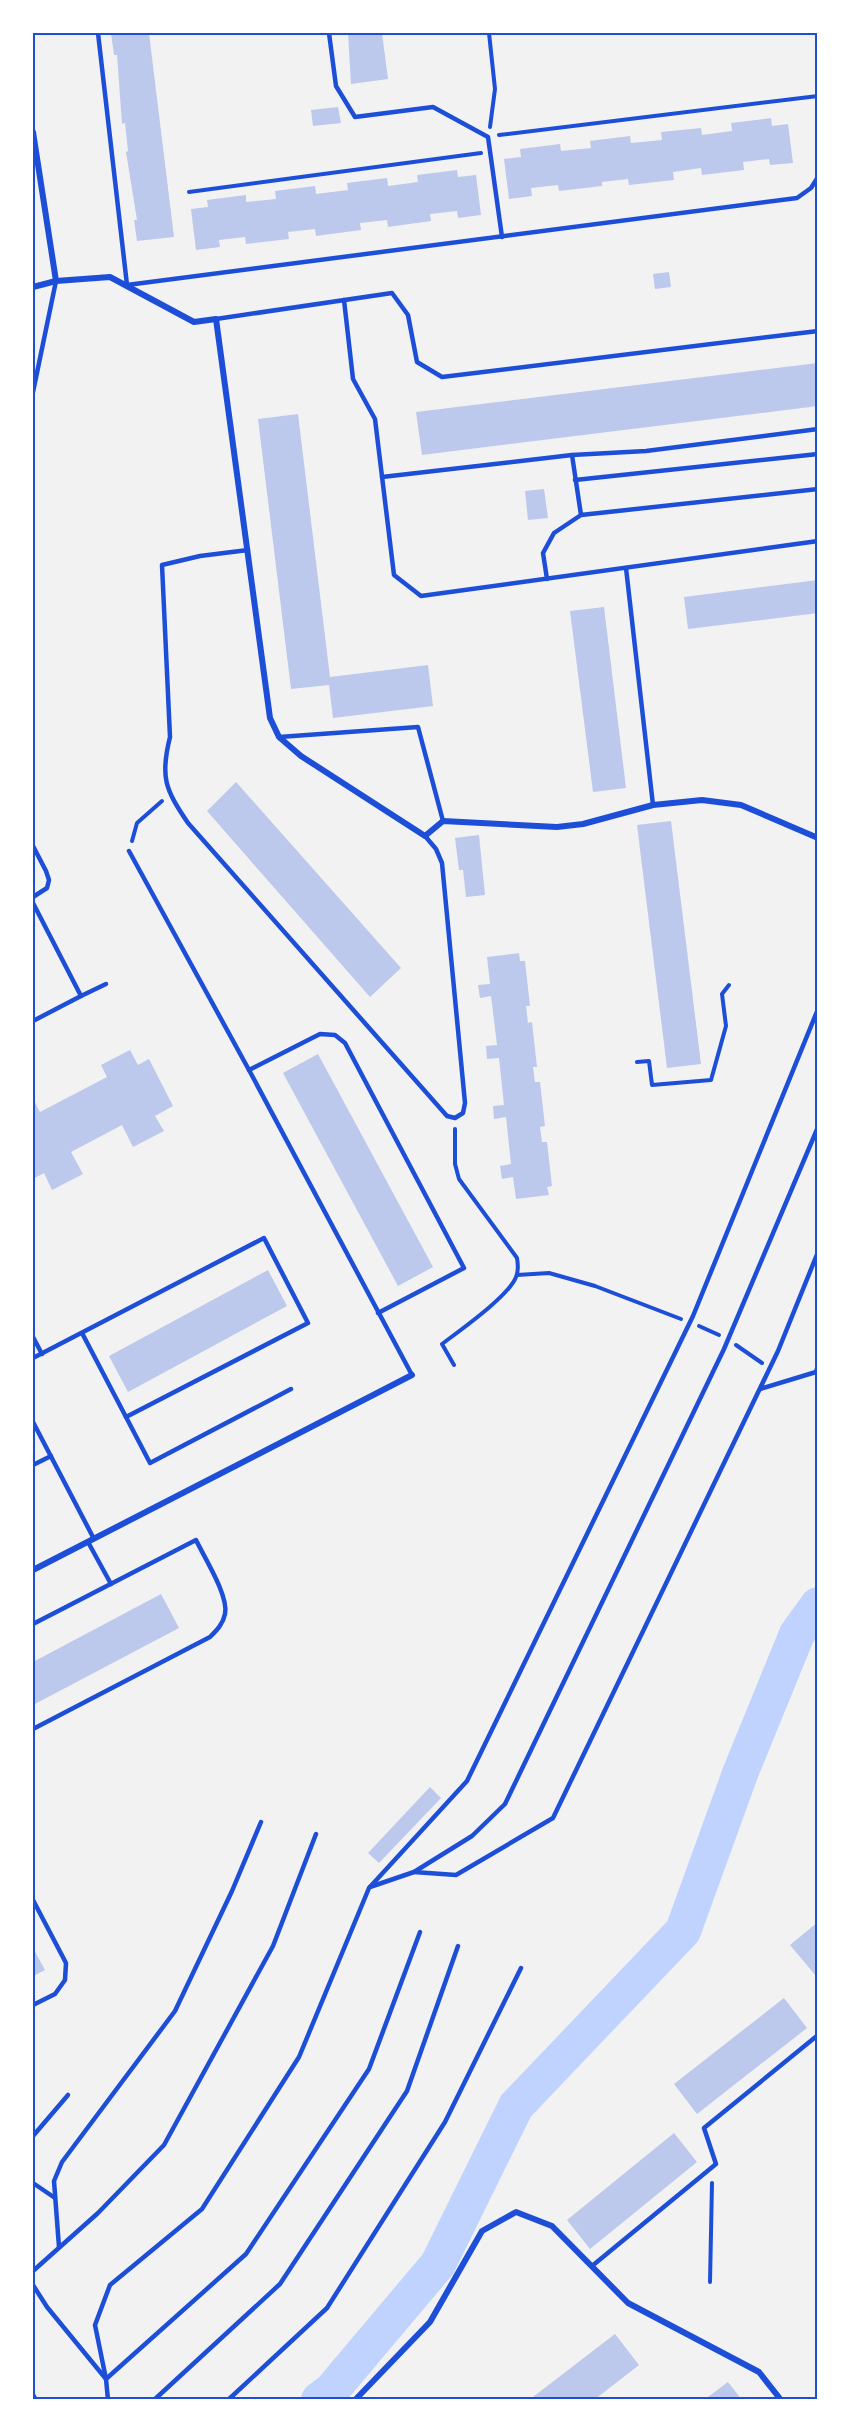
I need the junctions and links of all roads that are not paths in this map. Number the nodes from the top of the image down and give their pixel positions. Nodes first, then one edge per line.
1 (98, 33) edge
2 (329, 33) edge
3 (33, 132) edge
4 (818, 177) edge
5 (502, 237) junction
6 (56, 281) junction
7 (127, 285) junction
8 (33, 287) edge
9 (344, 300) junction
10 (216, 319) junction
11 (818, 331) edge
12 (33, 392) edge
13 (818, 429) edge
14 (572, 454) junction
15 (818, 454) edge
16 (382, 477) junction
17 (575, 480) junction
18 (818, 489) edge
19 (580, 515) junction
20 (818, 542) edge
21 (248, 550) junction
22 (626, 568) junction
23 (547, 579) junction
24 (279, 737) junction
25 (653, 805) junction
26 (443, 821) junction
27 (425, 836) junction
28 (818, 838) edge
29 (33, 846) edge
30 (129, 851) road end
31 (33, 897) edge
32 (33, 903) edge
33 (106, 984) dead end
34 (81, 996) junction
35 (818, 1009) edge
36 (33, 1021) edge
37 (249, 1070) junction
38 (818, 1127) edge
39 (818, 1252) edge
40 (378, 1313) junction
41 (82, 1333) junction
42 (33, 1337) edge
43 (42, 1354) junction
44 (33, 1358) edge
45 (818, 1365) edge
46 (412, 1375) joint
47 (291, 1389) dead end
48 (760, 1389) junction
49 (126, 1417) junction
50 (33, 1422) edge
51 (51, 1456) junction
52 (33, 1465) edge
53 (91, 1540) junction
54 (33, 1570) edge
55 (111, 1584) junction
56 (33, 1624) edge
57 (33, 1729) edge
58 (261, 1821) dead end
59 (316, 1834) dead end
60 (414, 1872) junction
61 (369, 1888) junction
62 (33, 1900) edge
63 (420, 1932) dead end
64 (458, 1946) dead end
65 (521, 1968) dead end
66 (33, 2005) edge
67 (818, 2035) edge
68 (68, 2095) dead end
69 (33, 2136) edge
70 (33, 2183) edge
71 (55, 2198) junction
72 (59, 2247) junction
73 (592, 2266) junction
74 (33, 2271) edge
75 (33, 2285) edge
76 (106, 2379) junction
77 (33, 2395) edge
78 (36, 2400) edge
79 (108, 2400) edge
80 (154, 2400) edge
81 (228, 2400) edge
82 (355, 2400) edge
83 (781, 2400) edge

1 - 7 lane
2 - 5 lane
3 - 6 street
4 - 5 lane
5 - 7 lane
6 - 7 street
6 - 8 street
6 - 12 lane
7 - 10 street
9 - 10 lane
9 - 11 lane
9 - 16 lane
10 - 21 street
13 - 14 lane
14 - 16 lane
14 - 17 lane
15 - 17 lane
16 - 23 lane
17 - 19 lane
18 - 19 lane
19 - 23 lane
20 - 22 lane
21 - 24 street
21 - 27 lane
22 - 23 lane
22 - 25 lane
24 - 26 lane
24 - 27 street
25 - 26 street
25 - 28 street
26 - 27 street
29 - 31 lane
30 - 37 lane
32 - 34 lane
33 - 34 lane
34 - 36 lane
35 - 61 lane
37 - 40 lane
37 - 40 lane
38 - 60 lane
39 - 48 lane
40 - 46 lane
41 - 43 lane
41 - 49 lane
41 - 49 lane
42 - 43 lane
43 - 44 lane
45 - 48 lane
46 - 53 street
47 - 49 lane
48 - 60 lane
50 - 51 lane
51 - 52 lane
51 - 53 lane
53 - 54 street
53 - 55 lane
55 - 56 lane
55 - 57 lane
58 - 71 lane
59 - 72 lane
60 - 61 lane
61 - 76 lane
62 - 66 lane
63 - 76 lane
64 - 80 lane
65 - 81 lane
67 - 73 lane
68 - 69 lane
70 - 71 lane
71 - 72 lane
72 - 74 lane
73 - 82 street
73 - 83 street
75 - 76 lane
76 - 79 lane
77 - 78 lane

